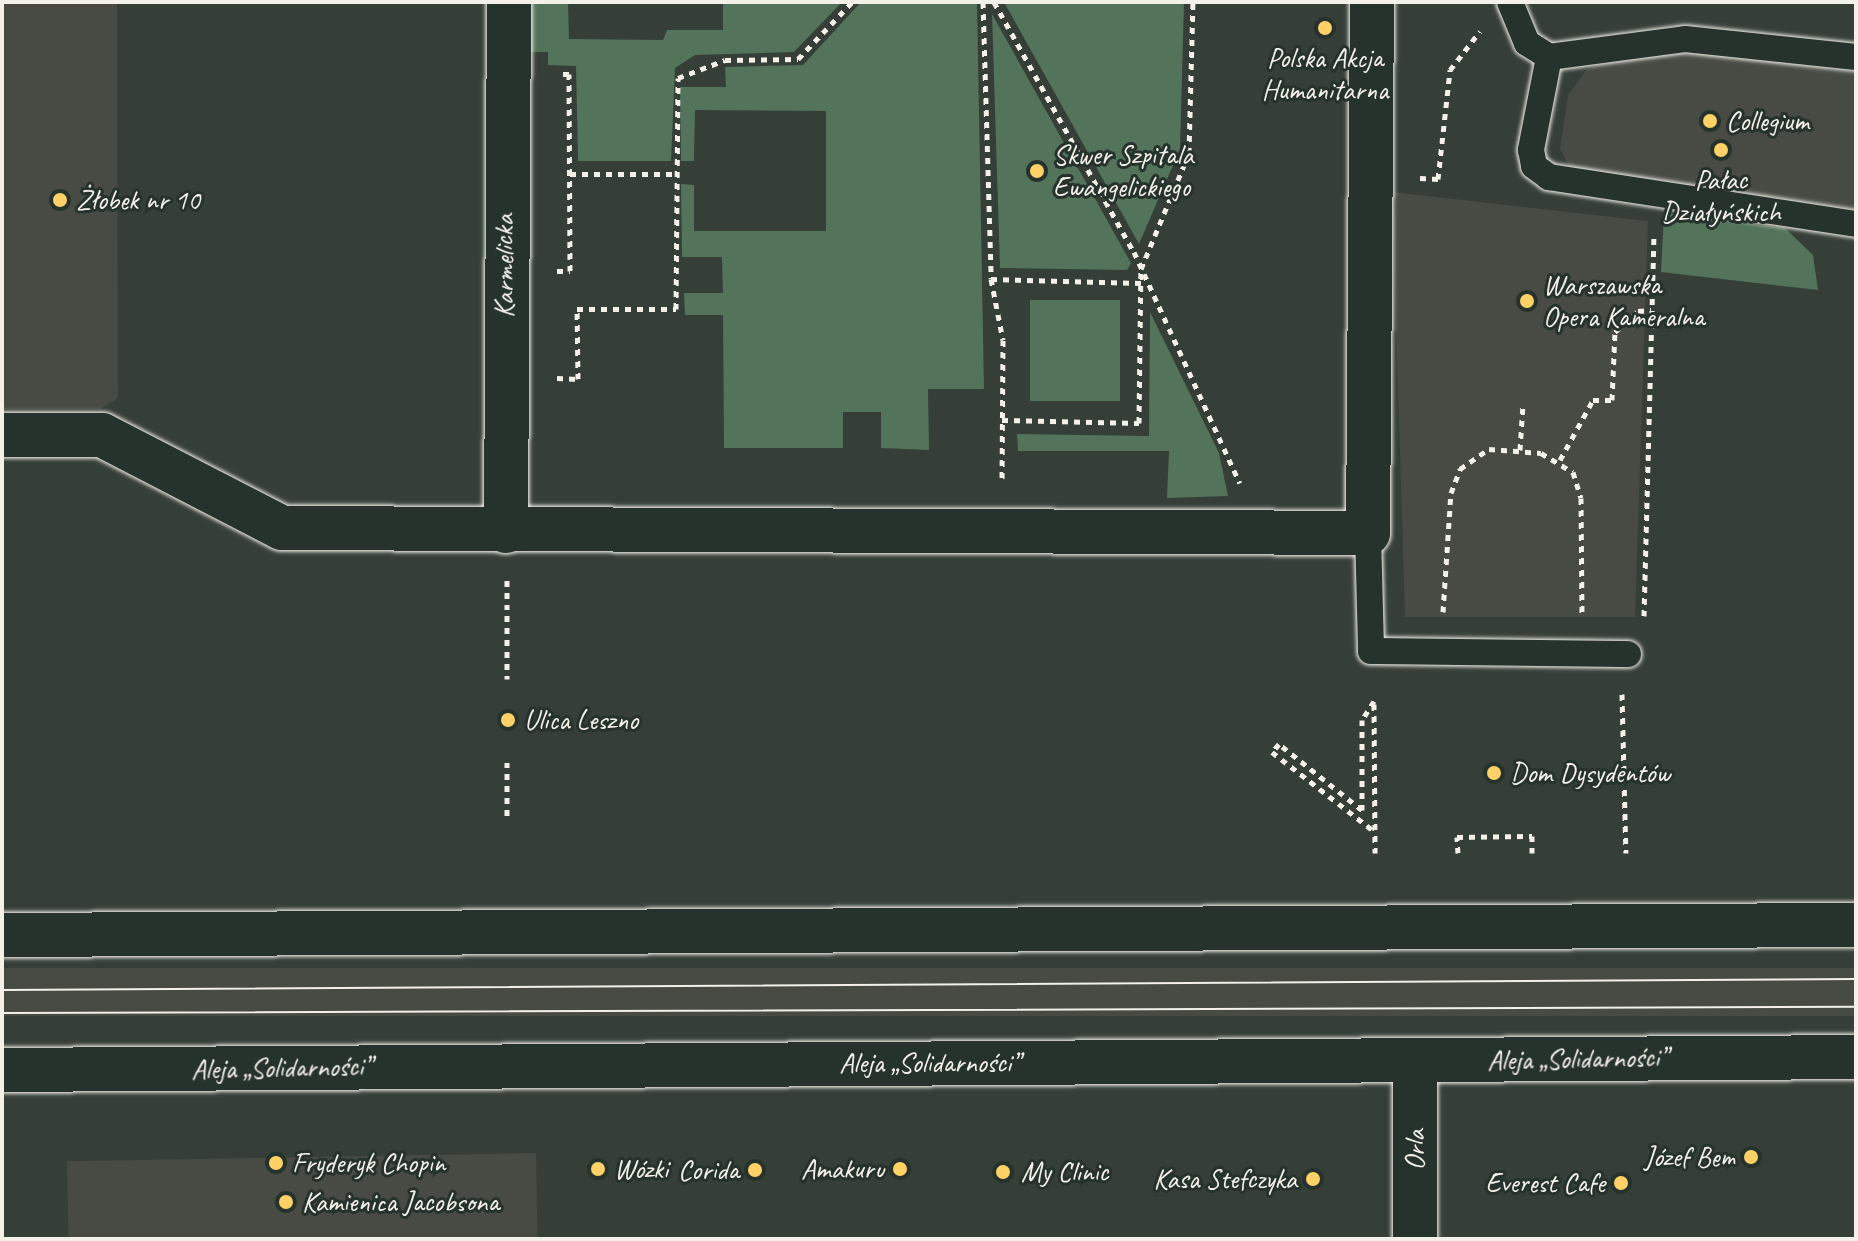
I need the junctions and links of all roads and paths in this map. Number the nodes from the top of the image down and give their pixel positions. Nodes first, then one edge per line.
1 (509, 2) edge
2 (852, 2) edge
3 (983, 2) edge
4 (994, 2) edge
5 (1193, 2) edge
6 (1372, 2) edge
7 (1512, 13) edge
8 (1549, 57) junction
9 (1856, 57) edge
10 (1440, 138) dead end
11 (570, 174) dead end
12 (674, 174) junction
13 (1856, 224) edge
14 (1654, 237) dead end
15 (1141, 269) junction
16 (991, 279) junction
17 (1141, 283) junction
18 (1651, 310) junction
19 (578, 379) dead end
20 (1523, 403) dead end
21 (1002, 420) junction
22 (2, 435) edge
23 (1520, 450) junction
24 (1560, 460) junction
25 (1002, 528) junction
26 (506, 531) junction
27 (1240, 531) junction
28 (1368, 533) junction
29 (1582, 595) dead end
30 (1442, 622) dead end
31 (1628, 654) joint
32 (507, 679) dead end
33 (1374, 701) dead end
34 (1374, 736) dead end
35 (1624, 738) dead end
36 (507, 762) dead end
37 (507, 819) dead end
38 (1375, 832) junction
39 (1375, 853) dead end
40 (1458, 853) dead end
41 (1532, 853) dead end
42 (1626, 853) dead end
43 (1856, 925) edge
44 (2, 935) edge
45 (1856, 1057) edge
46 (1415, 1061) junction
47 (2, 1070) edge
48 (1415, 1239) edge

1 - 26 main road, Karmelicka
2 - 12 path
3 - 16 path
4 - 15 path
5 - 15 path
6 - 28 main road
7 - 8 lane
7 - 10 path
8 - 9 lane
8 - 13 lane
11 - 12 path
12 - 19 path
14 - 18 path
15 - 17 path
15 - 27 path
16 - 17 path
16 - 21 path
17 - 21 path
18 - 24 path
18 - 31 path
20 - 23 path
21 - 25 path
22 - 26 main road
23 - 24 path
23 - 30 path
24 - 29 path
25 - 26 main road
25 - 27 main road
26 - 32 path
27 - 28 main road
28 - 31 lane
33 - 38 path
34 - 38 path
35 - 42 path
36 - 37 path
38 - 39 path
40 - 41 path
43 - 44 main road
45 - 46 main road, Aleja „Solidarności”
46 - 47 main road, Aleja „Solidarności”
46 - 48 main road, Orla

